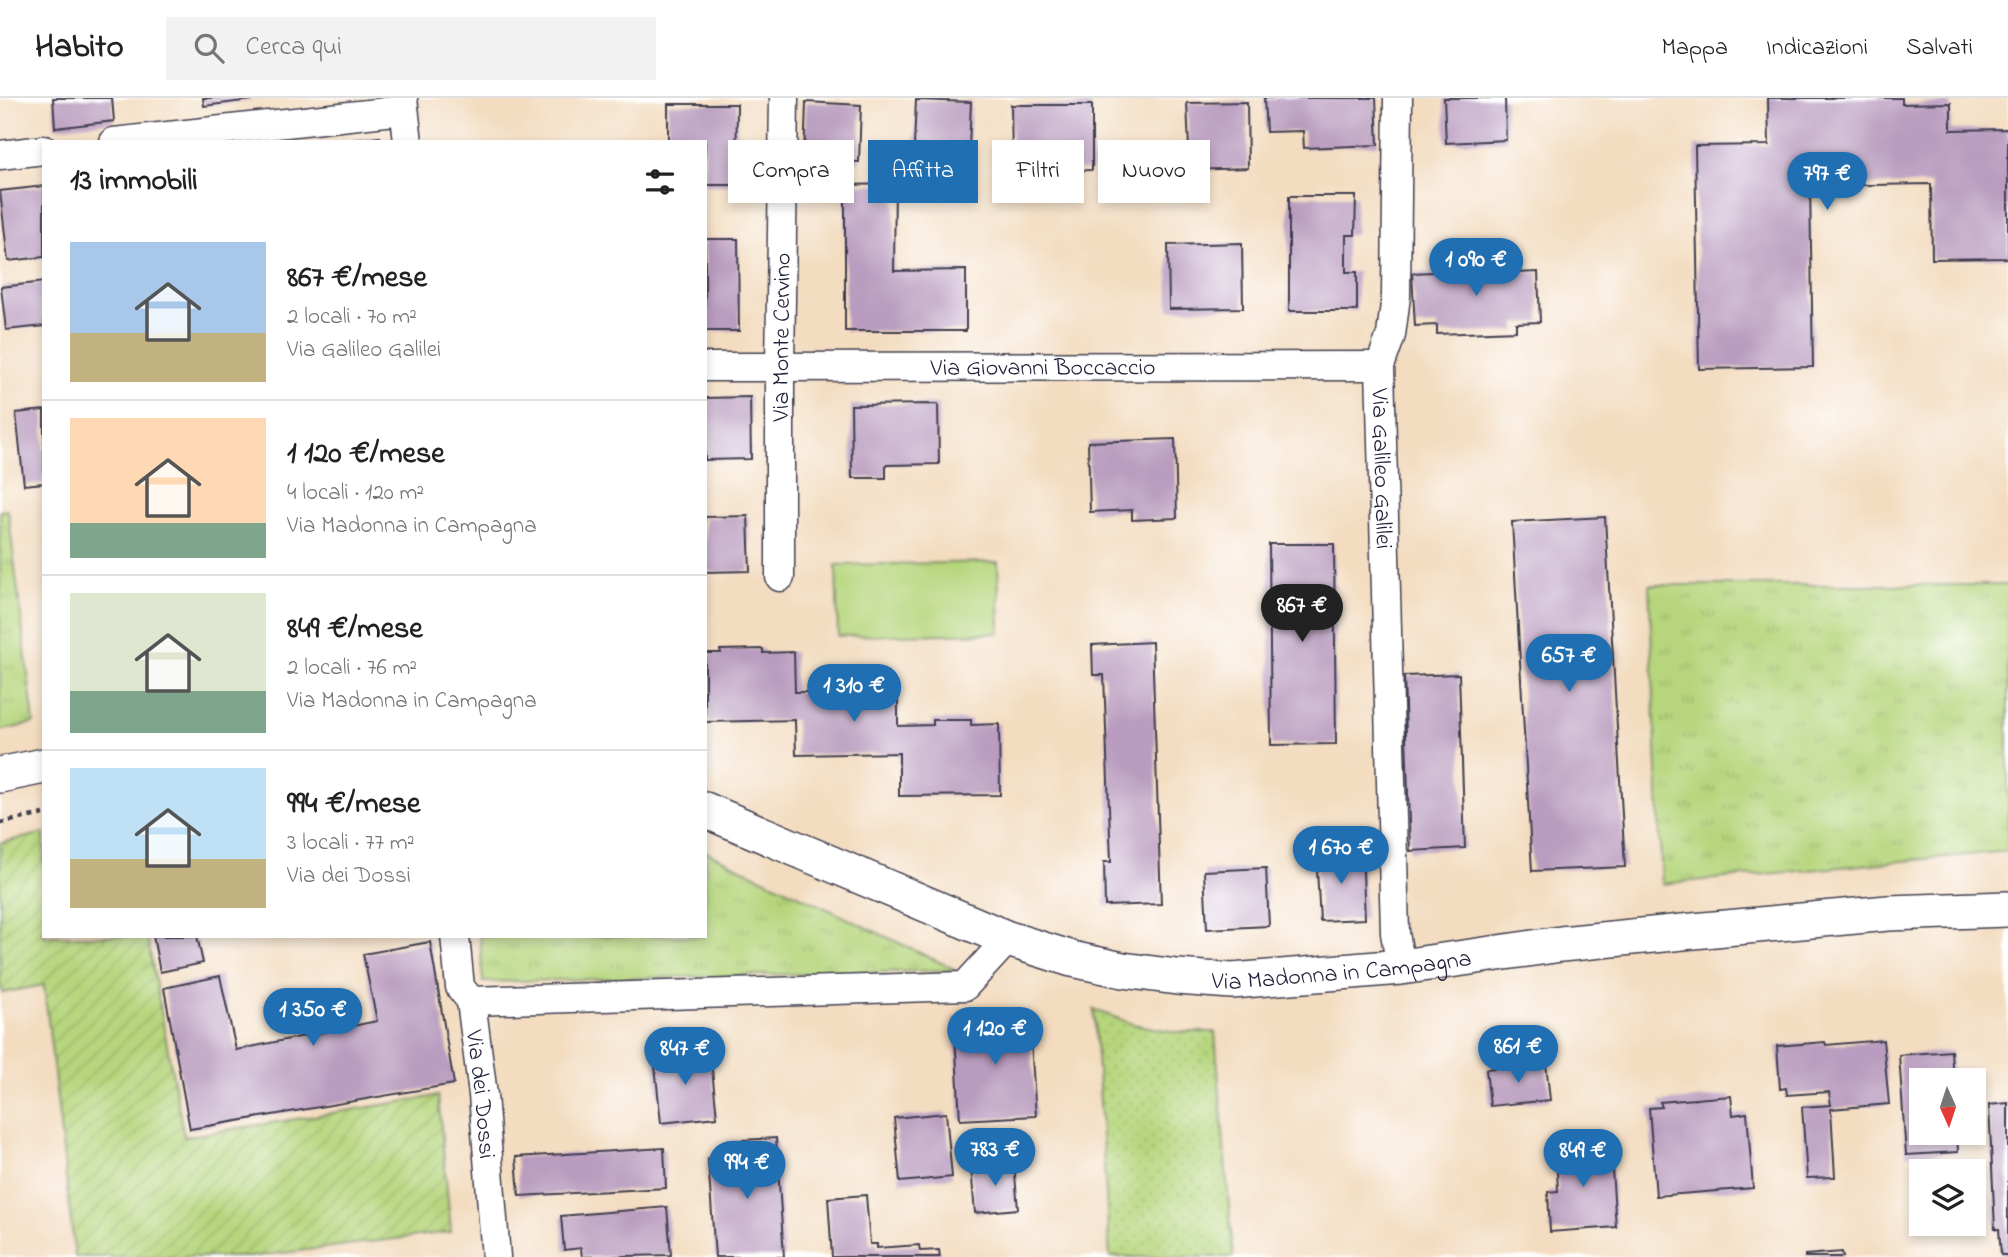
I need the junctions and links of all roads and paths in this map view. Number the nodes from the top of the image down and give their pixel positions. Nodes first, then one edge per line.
1 (784, 98) edge
2 (1398, 98) edge
3 (404, 104) edge
4 (129, 140) edge
5 (408, 140) edge
6 (42, 150) edge
7 (0, 155) edge
8 (780, 366) junction
9 (1380, 366) junction
10 (707, 367) edge
11 (780, 577) dead end
12 (42, 766) edge
13 (0, 775) edge
14 (707, 811) edge
15 (42, 814) edge
16 (0, 823) edge
17 (2008, 909) edge
18 (455, 938) edge
19 (1008, 939) junction
20 (1401, 967) junction
21 (471, 1001) junction
22 (496, 1257) edge

1 - 8 street, Via Monte Cervino
2 - 9 street, Via Galileo Galilei
3 - 4 street
3 - 5 street
6 - 7 street
8 - 9 street, Via Giovanni Boccaccio
8 - 10 street, Via Giovanni Boccaccio
8 - 11 street, Via Monte Cervino
9 - 20 street, Via Galileo Galilei
12 - 13 street
14 - 19 street, Via Madonna in Campagna
15 - 16 path
17 - 20 street, Via Madonna in Campagna
18 - 21 street, Via dei Dossi
19 - 20 street, Via Madonna in Campagna
19 - 21 street
21 - 22 street, Via dei Dossi

